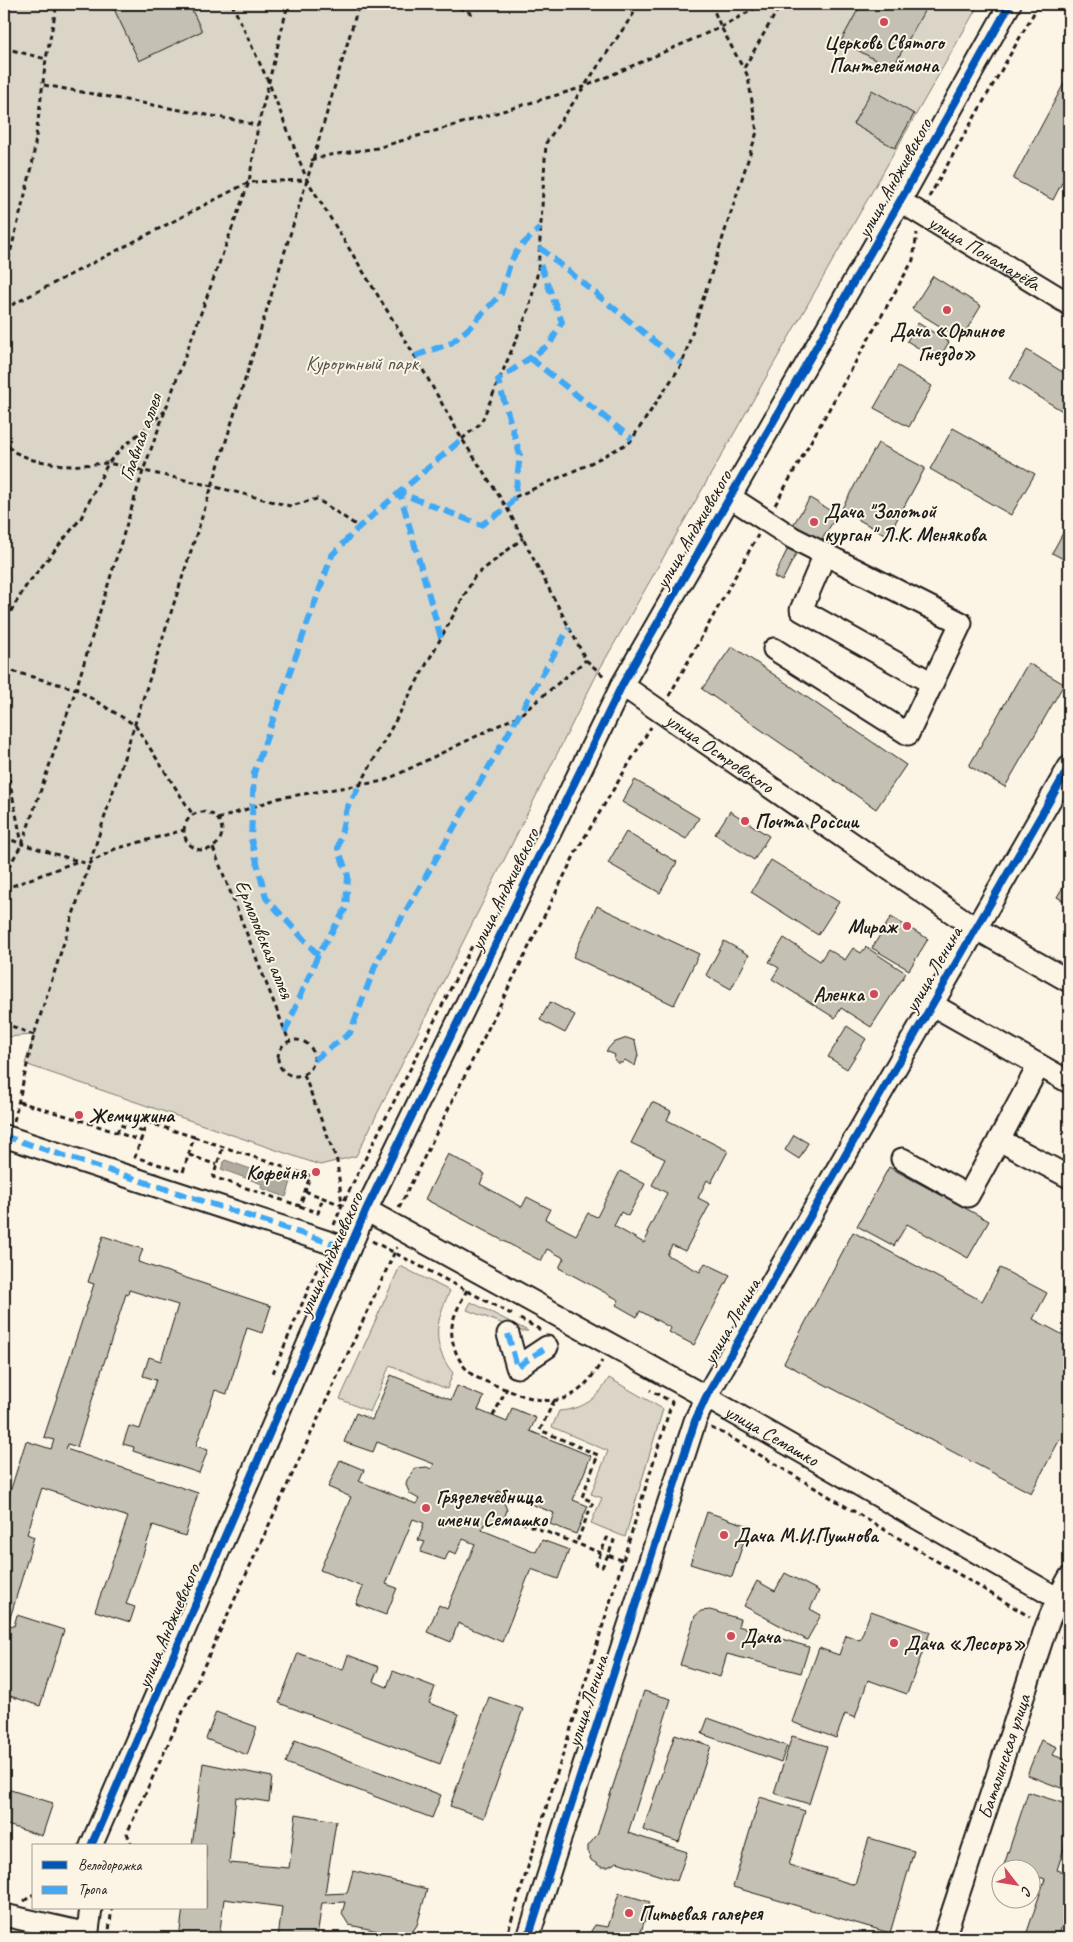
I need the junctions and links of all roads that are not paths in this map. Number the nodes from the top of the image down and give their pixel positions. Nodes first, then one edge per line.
1 (1010, 4) edge
2 (900, 201) junction
3 (1069, 304) edge
4 (730, 497) junction
5 (825, 554) junction
6 (774, 649) dead end
7 (932, 683) junction
8 (622, 685) junction
9 (1069, 766) edge
10 (975, 928) junction
11 (1069, 982) edge
12 (931, 1004) junction
13 (1039, 1065) junction
14 (1069, 1082) edge
15 (4, 1136) edge
16 (999, 1140) junction
17 (902, 1159) dead end
18 (1069, 1177) edge
19 (366, 1210) junction
20 (353, 1241) junction
21 (508, 1334) dead end
22 (545, 1340) road end
23 (706, 1397) junction
24 (1069, 1578) edge
25 (1064, 1601) edge
26 (100, 1824) junction
27 (92, 1844) edge
28 (98, 1844) edge
29 (55, 1910) edge
30 (91, 1910) edge
31 (4, 1915) edge
32 (31, 1922) junction
33 (94, 1937) edge
34 (528, 1938) edge
35 (944, 1938) edge

1 - 2 street, улица Анджиевского
2 - 3 street, улица Понамарёва
2 - 4 street, улица Анджиевского
4 - 5 street
4 - 8 street, улица Анджиевского
5 - 7 street
5 - 7 street
6 - 7 street
8 - 10 street, улица Островского
8 - 19 street, улица Анджиевского
9 - 10 street, улица Ленина
10 - 11 street, улица Островского
10 - 12 street, улица Ленина
12 - 13 street
12 - 23 street, улица Ленина
13 - 14 street
13 - 16 street
15 - 20 street
16 - 17 street
16 - 18 street
19 - 20 street, улица Анджиевского
19 - 23 street, улица Семашко
20 - 26 street, улица Анджиевского
21 - 22 street
23 - 25 street, улица Семашко
23 - 34 street, улица Ленина
24 - 25 street, Баталинская улица
25 - 35 street, Баталинская улица
26 - 27 street, улица Анджиевского
26 - 28 street, улица Анджиевского
29 - 32 street
30 - 33 street
31 - 32 street
32 - 33 street

